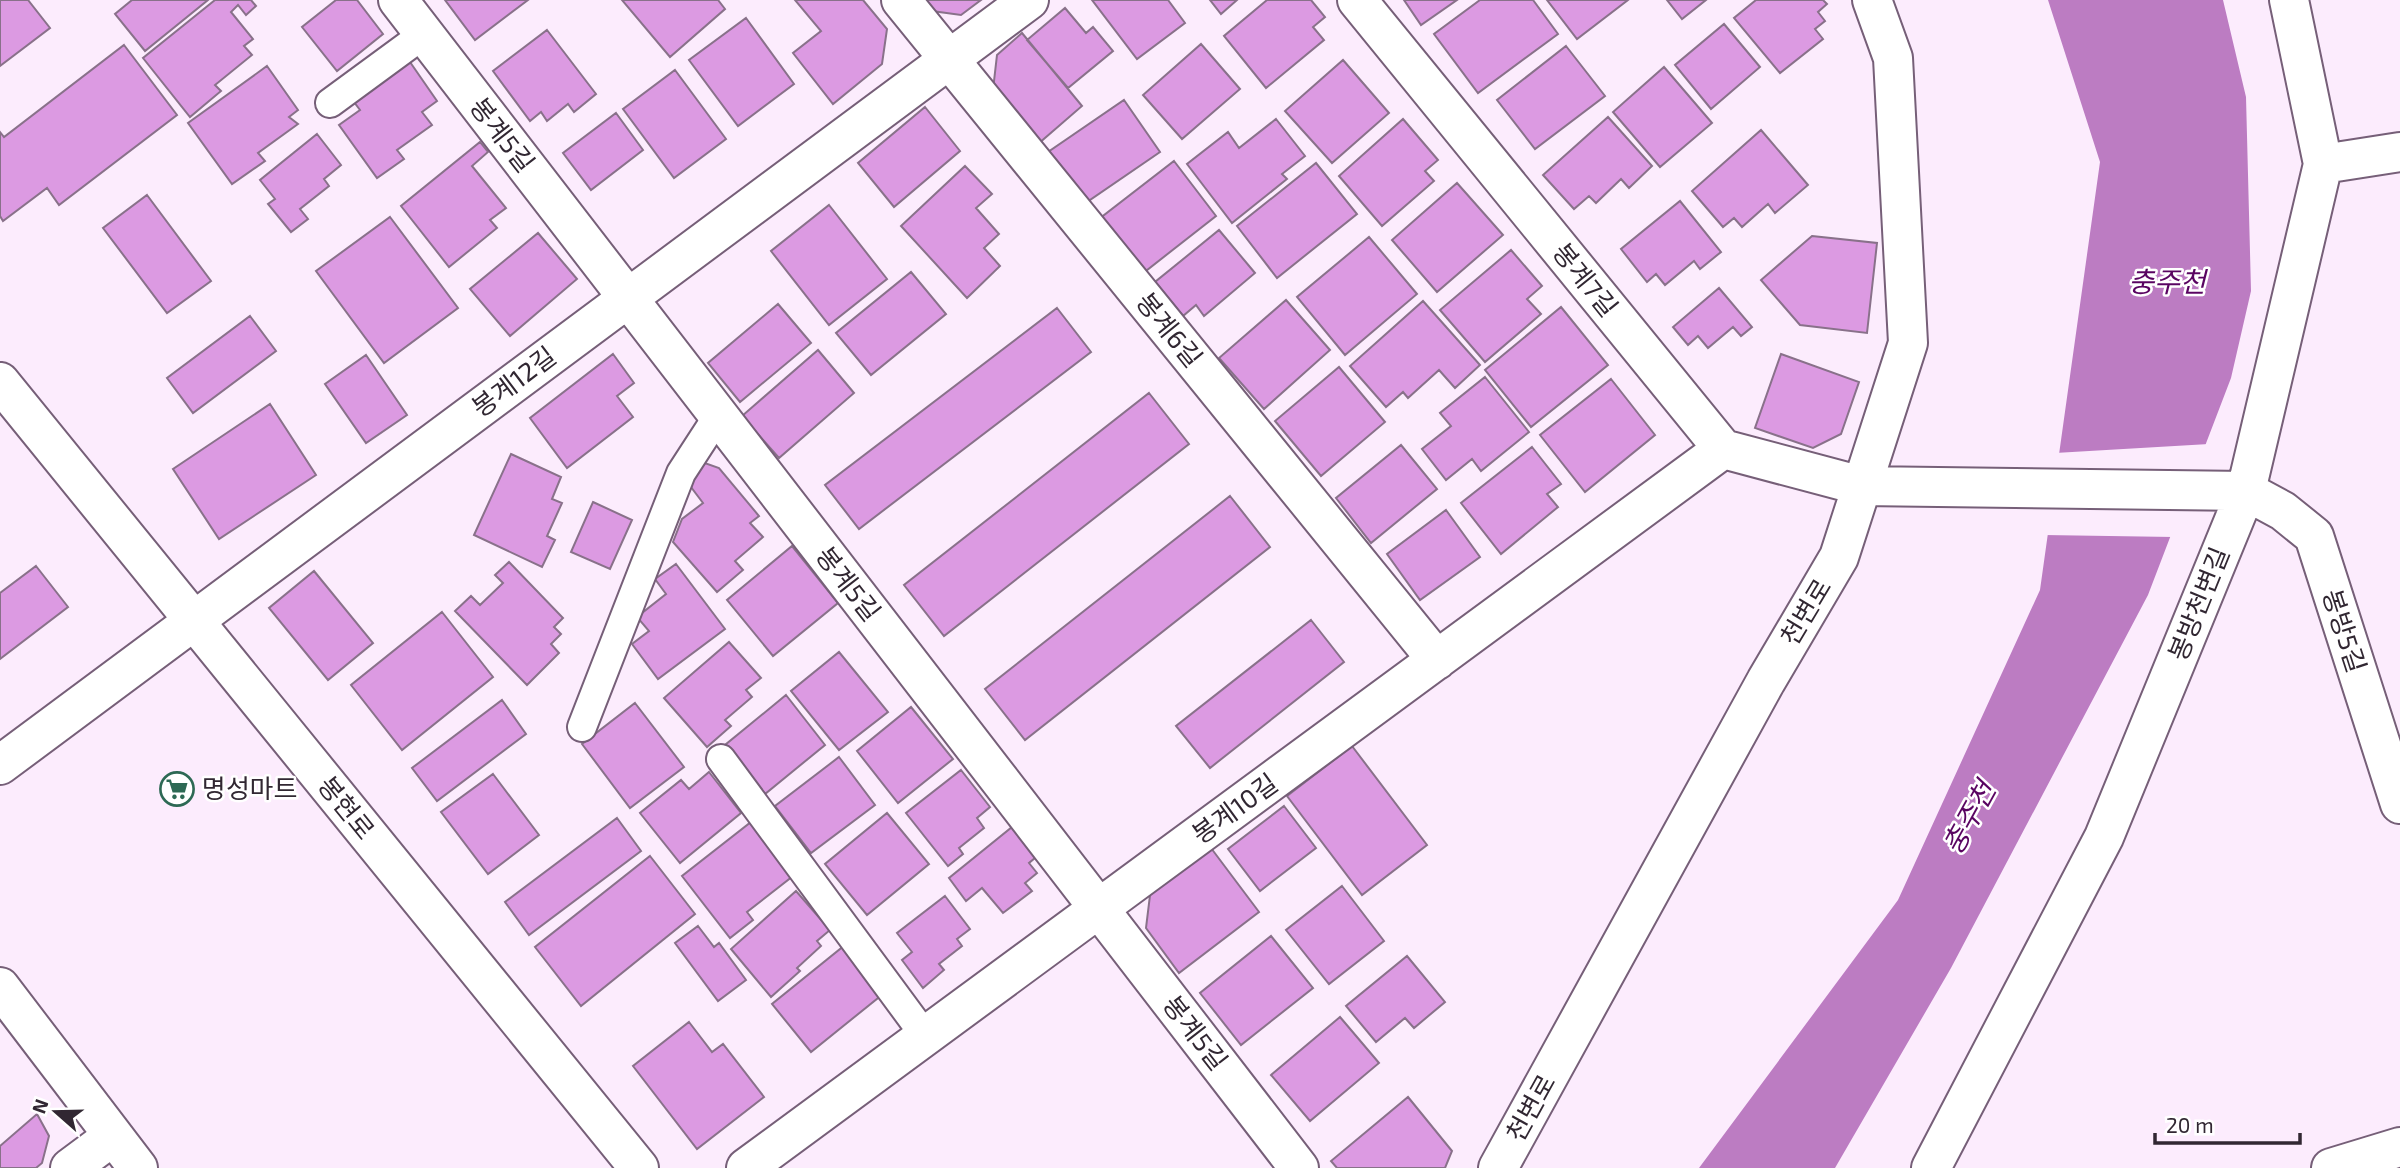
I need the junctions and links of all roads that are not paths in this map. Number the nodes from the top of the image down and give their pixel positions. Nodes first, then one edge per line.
1 (398, 0) edge
2 (901, 0) edge
3 (1029, 0) edge
4 (1357, 0) edge
5 (1871, 0) edge
6 (2288, 0) edge
7 (424, 34) junction
8 (949, 59) junction
9 (330, 103) dead end
10 (2400, 152) edge
11 (2323, 164) junction
12 (628, 298) junction
13 (0, 382) edge
14 (718, 416) junction
15 (1723, 449) junction
16 (1862, 486) junction
17 (2246, 491) junction
18 (194, 620) junction
19 (1437, 660) junction
20 (582, 727) dead end
21 (721, 759) dead end
22 (0, 765) edge
23 (2400, 804) edge
24 (1100, 909) junction
25 (0, 986) edge
26 (926, 1037) junction
27 (113, 1136) junction
28 (2400, 1147) edge
29 (1935, 1166) edge
30 (70, 1168) edge
31 (138, 1168) edge
32 (639, 1168) edge
33 (746, 1168) edge
34 (1299, 1168) edge
35 (1498, 1168) edge
36 (2330, 1168) edge

1 - 7 street, 봉계5길
2 - 8 street, 봉계6길
3 - 8 street, 봉계12길
4 - 15 street, 봉계7길
5 - 16 street, 천변로
6 - 11 street, 봉방천변길
7 - 9 lane
7 - 12 street, 봉계5길
8 - 12 street, 봉계12길
8 - 19 street, 봉계6길
10 - 11 street
11 - 17 street, 봉방천변길
12 - 14 street, 봉계5길
12 - 18 street, 봉계12길
13 - 18 street, 봉현로
14 - 20 lane
14 - 24 street, 봉계5길
15 - 16 street
15 - 19 street, 봉계10길
16 - 17 street
16 - 35 street, 천변로
17 - 23 street, 봉방5길
17 - 29 street, 봉방천변길
18 - 22 street, 봉계12길
18 - 32 street, 봉현로
19 - 24 street, 봉계10길
21 - 26 lane
24 - 26 street, 봉계10길
24 - 34 street, 봉계5길
25 - 27 street
26 - 33 street, 봉계10길
27 - 30 street
27 - 31 street
28 - 36 street

